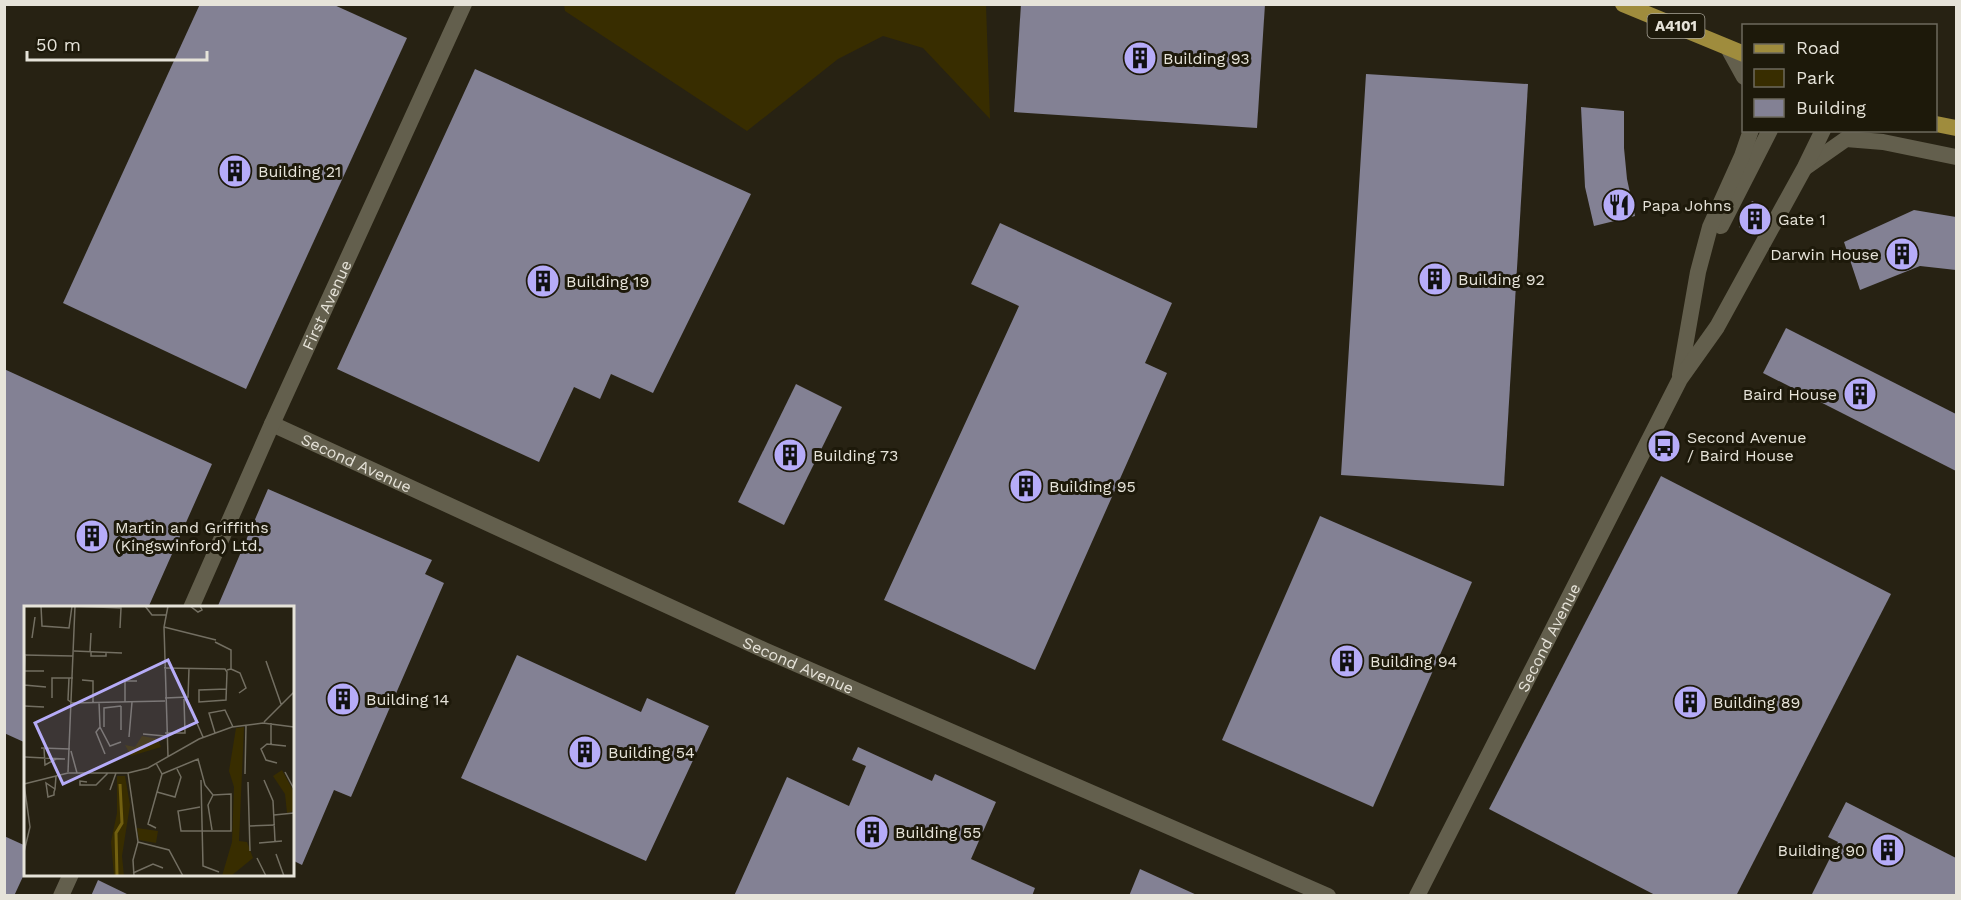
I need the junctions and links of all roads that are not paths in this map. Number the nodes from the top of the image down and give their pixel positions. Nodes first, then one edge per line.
1 (464, 4) edge
2 (1623, 4) edge
3 (1736, 51) edge
4 (1742, 73) edge
5 (1937, 124) edge
6 (1956, 128) edge
7 (1750, 132) edge
8 (1769, 132) edge
9 (1822, 132) edge
10 (1956, 157) edge
11 (1805, 167) junction
12 (1698, 272) junction
13 (1680, 379) junction
14 (272, 424) junction
15 (191, 606) edge
16 (70, 876) edge
17 (61, 896) edge
18 (1328, 896) edge
19 (1417, 896) edge

1 - 14 street, First Avenue
2 - 3 main road, A4101
3 - 4 street
5 - 6 main road
7 - 12 street, Second Avenue
8 - 12 street, Second Avenue
9 - 11 street, Second Avenue
10 - 11 street, Second Avenue
11 - 13 street, Second Avenue
12 - 13 street, Second Avenue
13 - 19 street, Second Avenue
14 - 15 street, First Avenue
14 - 18 street, Second Avenue
16 - 17 street

